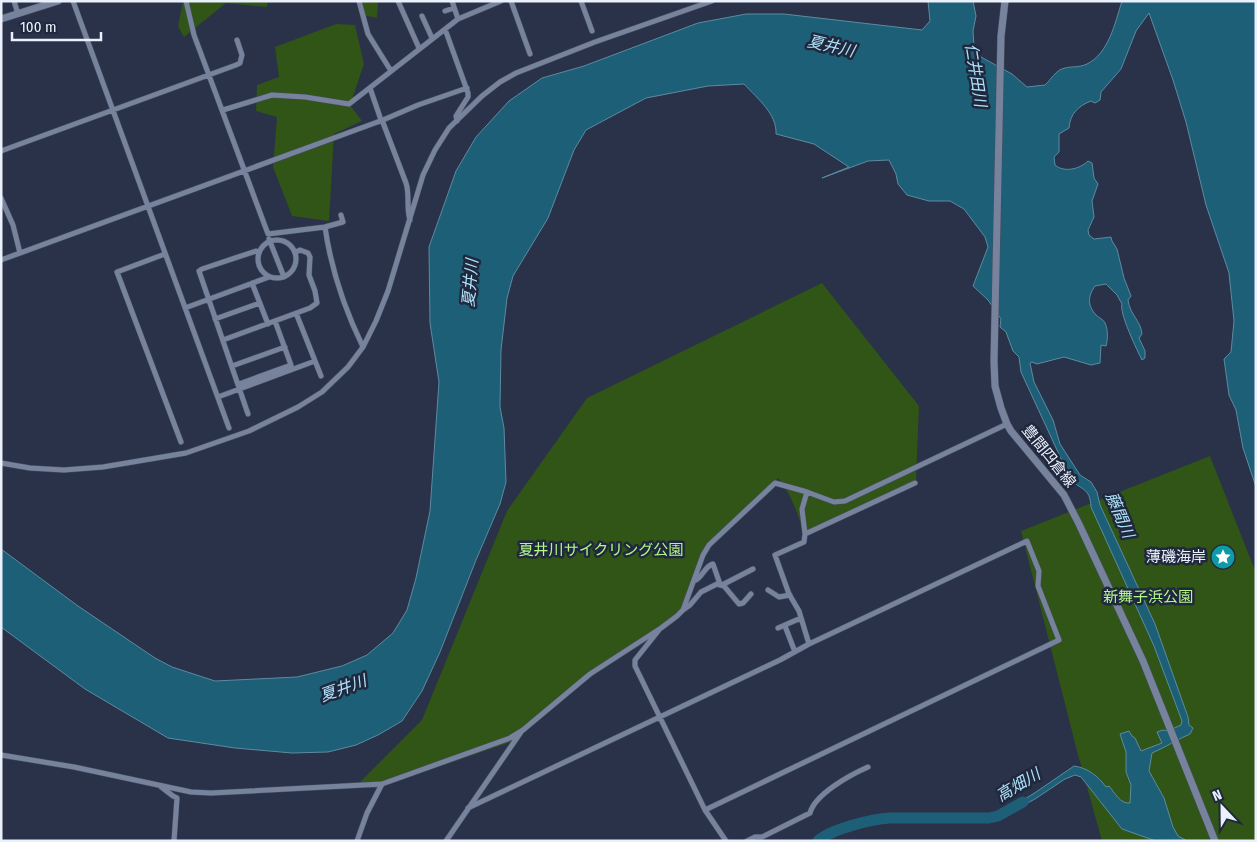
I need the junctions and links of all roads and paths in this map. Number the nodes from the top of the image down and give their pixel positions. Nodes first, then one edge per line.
1 (14, 1) edge
2 (58, 1) edge
3 (73, 1) edge
4 (186, 1) edge
5 (359, 1) edge
6 (398, 1) edge
7 (452, 1) edge
8 (501, 1) edge
9 (511, 1) edge
10 (581, 1) edge
11 (712, 1) edge
12 (1005, 1) edge
13 (454, 8) junction
14 (445, 11) dead end
15 (18, 14) junction
16 (422, 16) dead end
17 (1, 19) edge
18 (458, 19) junction
19 (445, 28) junction
20 (592, 31) dead end
21 (432, 38) junction
22 (237, 40) dead end
23 (419, 48) junction
24 (530, 54) dead end
25 (391, 71) junction
26 (209, 75) junction
27 (370, 88) junction
28 (467, 88) junction
29 (113, 110) junction
30 (222, 110) junction
31 (382, 120) junction
32 (456, 121) junction
33 (1, 151) edge
34 (245, 170) junction
35 (1, 198) edge
36 (148, 206) junction
37 (341, 215) dead end
38 (410, 220) junction
39 (325, 227) junction
40 (268, 234) junction
41 (270, 241) junction
42 (259, 252) junction
43 (296, 252) junction
44 (20, 253) junction
45 (165, 254) junction
46 (1, 260) edge
47 (269, 277) junction
48 (284, 277) junction
49 (252, 283) junction
50 (208, 300) junction
51 (260, 303) junction
52 (185, 308) junction
53 (296, 313) junction
54 (215, 319) junction
55 (275, 321) junction
56 (268, 324) junction
57 (223, 340) junction
58 (285, 347) junction
59 (363, 347) junction
60 (315, 361) junction
61 (232, 366) junction
62 (321, 376) dead end
63 (239, 386) junction
64 (218, 397) junction
65 (248, 414) dead end
66 (1007, 424) junction
67 (229, 428) dead end
68 (181, 442) dead end
69 (1, 463) edge
70 (915, 483) dead end
71 (807, 492) junction
72 (805, 534) junction
73 (753, 569) dead end
74 (695, 580) junction
75 (721, 584) junction
76 (768, 590) dead end
77 (751, 594) dead end
78 (790, 595) junction
79 (683, 610) junction
80 (801, 618) junction
81 (784, 626) junction
82 (660, 628) junction
83 (778, 628) dead end
84 (810, 644) junction
85 (795, 652) junction
86 (659, 717) junction
87 (523, 730) junction
88 (1, 754) edge
89 (868, 767) dead end
90 (382, 784) junction
91 (160, 785) junction
92 (468, 808) junction
93 (705, 810) junction
94 (174, 841) edge
95 (357, 841) edge
96 (446, 841) edge
97 (726, 841) edge
98 (747, 841) edge
99 (1215, 841) edge

1 - 15 street
2 - 15 main road
3 - 29 street
4 - 26 street
5 - 25 street
6 - 23 street
7 - 13 street
8 - 18 street
9 - 24 street
10 - 20 street
11 - 32 street
12 - 66 main road, 豊間四倉線
13 - 14 street
13 - 18 street
15 - 17 main road
16 - 21 street
18 - 19 street
19 - 21 street
19 - 28 street
21 - 23 street
22 - 26 street
23 - 25 street
25 - 27 street
26 - 29 street
26 - 30 street
27 - 30 street
27 - 31 street
28 - 31 street
28 - 32 street
29 - 33 street
29 - 36 street
30 - 34 street
31 - 34 street
31 - 38 street
32 - 38 street
34 - 36 street
34 - 40 street
35 - 44 street
36 - 44 street
36 - 45 street
37 - 39 street
38 - 59 street
39 - 40 street
39 - 59 street
40 - 41 street
41 - 42 street
41 - 43 street
41 - 48 street
42 - 47 street
42 - 50 street
43 - 48 street
43 - 53 street
44 - 46 street
45 - 52 street
45 - 68 street
47 - 48 street
47 - 49 street
49 - 50 street
49 - 51 street
50 - 52 street
50 - 54 street
51 - 54 street
51 - 56 street
52 - 64 street
53 - 55 street
53 - 60 street
54 - 57 street
55 - 56 street
55 - 58 street
56 - 57 street
57 - 61 street
58 - 61 street
58 - 63 street
59 - 69 street
60 - 62 street
60 - 63 street
61 - 63 street
63 - 64 street
63 - 65 street
64 - 67 street
66 - 71 street
66 - 99 main road, 豊間四倉線
70 - 72 street
71 - 72 street
71 - 74 street
72 - 78 street
73 - 75 street
74 - 75 street
74 - 79 street
75 - 77 street
75 - 79 street
76 - 78 street
78 - 80 street
79 - 82 street
80 - 81 street
80 - 84 street
81 - 83 street
81 - 85 street
82 - 86 street
82 - 87 street
84 - 85 street
84 - 93 street
85 - 86 street
86 - 92 street
86 - 93 street
87 - 90 street
87 - 92 street
88 - 91 street
89 - 98 street
90 - 91 street
90 - 95 street
91 - 94 street
92 - 96 street
93 - 97 street

